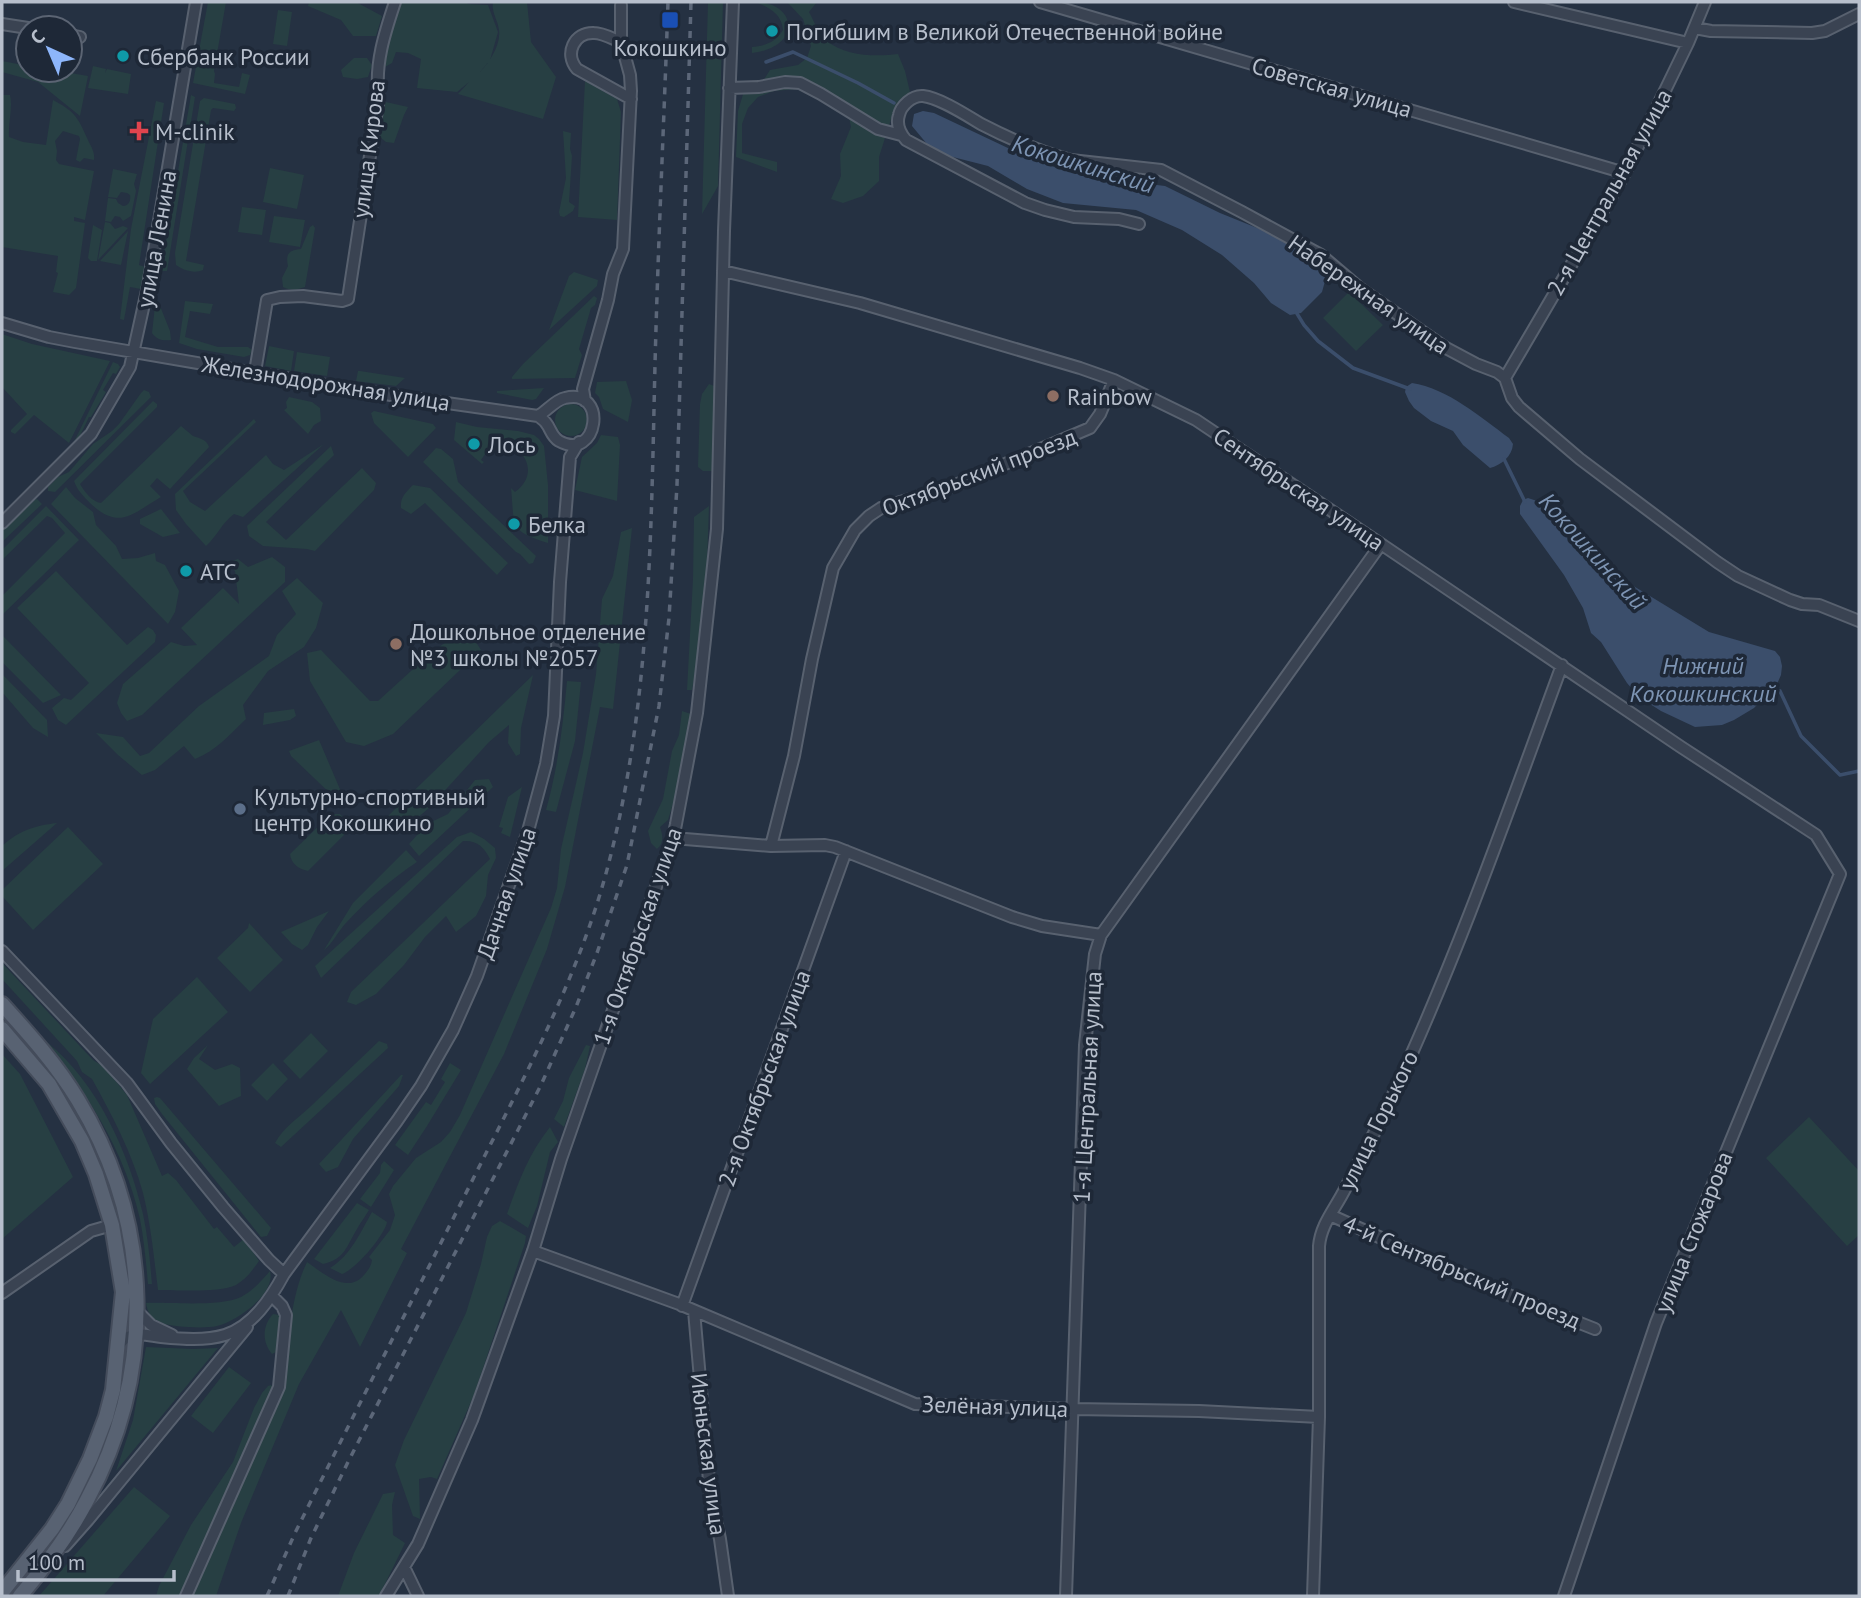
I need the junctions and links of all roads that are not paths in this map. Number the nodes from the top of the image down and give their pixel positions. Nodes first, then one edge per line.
1 (196, 2) edge
2 (395, 2) edge
3 (733, 2) edge
4 (1040, 2) edge
5 (1514, 2) edge
6 (1705, 2) edge
7 (621, 5) dead end
8 (1858, 11) edge
9 (1695, 28) junction
10 (621, 42) junction
11 (1688, 44) junction
12 (729, 88) junction
13 (631, 99) junction
14 (900, 130) junction
15 (1625, 173) junction
16 (1139, 224) dead end
17 (723, 271) junction
18 (2, 323) edge
19 (135, 351) junction
20 (255, 372) junction
21 (1505, 378) junction
22 (1114, 380) junction
23 (583, 388) junction
24 (573, 397) junction
25 (585, 401) junction
26 (550, 409) junction
27 (538, 416) junction
28 (547, 424) junction
29 (562, 442) junction
30 (579, 442) junction
31 (570, 457) junction
32 (2, 523) edge
33 (1381, 544) junction
34 (1859, 621) edge
35 (1562, 665) junction
36 (673, 838) junction
37 (771, 846) junction
38 (846, 851) junction
39 (1840, 874) joint
40 (1101, 935) junction
41 (2, 951) edge
42 (2, 1004) edge
43 (2, 1029) edge
44 (1330, 1215) junction
45 (112, 1225) junction
46 (533, 1251) junction
47 (284, 1274) junction
48 (2, 1293) edge
49 (272, 1296) junction
50 (123, 1300) junction
51 (682, 1306) junction
52 (137, 1311) junction
53 (694, 1311) junction
54 (1595, 1329) dead end
55 (136, 1334) junction
56 (181, 1339) junction
57 (118, 1348) junction
58 (1073, 1409) junction
59 (1319, 1417) junction
60 (404, 1567) junction
61 (30, 1584) junction
62 (2, 1592) edge
63 (20, 1596) edge
64 (186, 1596) edge
65 (386, 1596) edge
66 (418, 1596) edge
67 (728, 1596) edge
68 (1066, 1596) edge
69 (1313, 1596) edge
70 (1564, 1596) edge

1 - 19 street, улица Ленина
2 - 20 street, улица Кирова
3 - 12 street, 1-я Октябрьская улица
4 - 15 street, Советская улица
5 - 11 street
6 - 9 street, 2-я Центральная улица
7 - 10 street
8 - 9 street
9 - 11 street, 2-я Центральная улица
10 - 13 street
10 - 13 street
11 - 15 street, 2-я Центральная улица
12 - 14 street
12 - 17 street, 1-я Октябрьская улица
13 - 23 street
14 - 16 street
14 - 21 street, Набережная улица
15 - 21 street, 2-я Центральная улица
17 - 22 street, Сентябрьская улица
17 - 36 street, 1-я Октябрьская улица
18 - 19 street, Железнодорожная улица
19 - 20 street, Железнодорожная улица
19 - 32 street, улица Ленина
20 - 27 street, Железнодорожная улица
21 - 34 street
22 - 33 street, Сентябрьская улица
22 - 37 street, Октябрьский проезд
23 - 24 street
23 - 25 street
24 - 25 street
24 - 26 street
25 - 30 street
26 - 27 street
26 - 28 street
27 - 28 street
28 - 29 street
29 - 30 street
29 - 31 street
30 - 31 street, Дачная улица
31 - 47 street, Дачная улица
33 - 35 street, Сентябрьская улица
33 - 40 street, 1-я Центральная улица
35 - 39 street, Сентябрьская улица
35 - 44 street, улица Горького
36 - 37 street
36 - 46 street, 1-я Октябрьская улица
37 - 38 street
38 - 40 street
38 - 51 street, 2-я Октябрьская улица
39 - 70 street, улица Стожарова
40 - 58 street, 1-я Центральная улица
41 - 47 street
42 - 52 main road
43 - 45 main road
44 - 54 street, 4-й Сентябрьский проезд
44 - 59 street, улица Горького
45 - 48 street
45 - 50 main road
46 - 51 street, Зелёная улица
46 - 60 street, 1-я Октябрьская улица
47 - 49 street, Дачная улица
49 - 56 street, Дачная улица
49 - 61 street
49 - 64 street
50 - 55 street
50 - 57 main road
51 - 53 street, Зелёная улица
52 - 55 main road
52 - 56 street
53 - 58 street, Зелёная улица
53 - 67 street, Июньская улица
55 - 56 street, Дачная улица
55 - 57 street
55 - 61 main road
57 - 62 main road
58 - 59 street, Зелёная улица
58 - 68 street, 1-я Центральная улица
59 - 69 street, улица Горького
60 - 65 street, 1-я Октябрьская улица
60 - 66 street
61 - 63 main road

